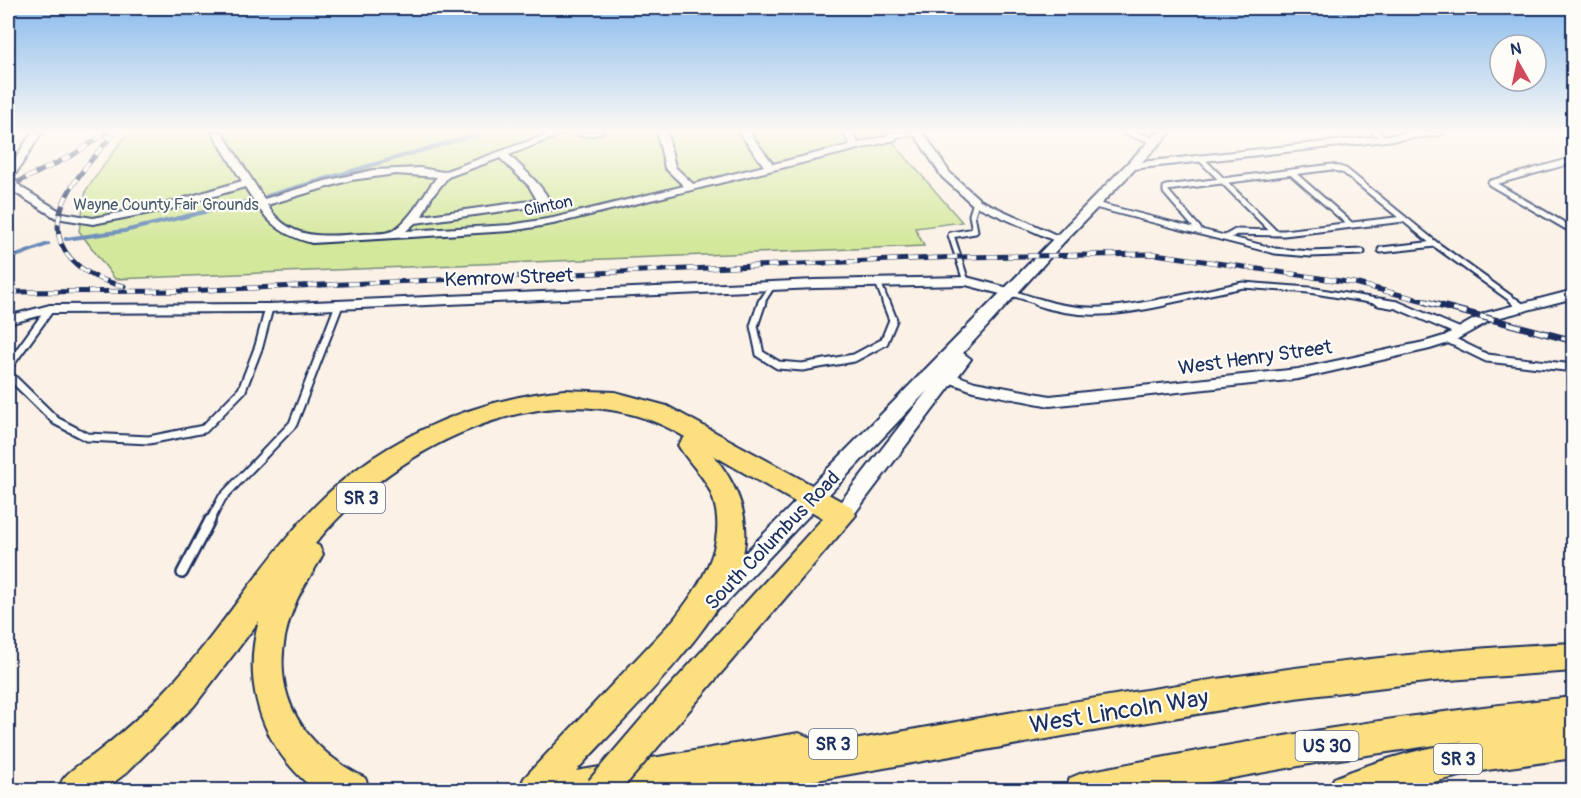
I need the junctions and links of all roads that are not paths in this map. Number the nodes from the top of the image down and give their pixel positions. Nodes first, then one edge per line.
1 (14, 169) edge
2 (239, 169) edge
3 (414, 169) edge
4 (419, 169) edge
5 (459, 169) edge
6 (518, 169) edge
7 (671, 169) edge
8 (761, 169) edge
9 (942, 169) edge
10 (1129, 169) edge
11 (1211, 169) edge
12 (1324, 169) edge
13 (1341, 169) edge
14 (1541, 169) edge
15 (1291, 172) junction
16 (444, 175) junction
17 (1221, 179) junction
18 (247, 183) junction
19 (690, 186) junction
20 (545, 202) junction
21 (976, 202) junction
22 (259, 203) junction
23 (1095, 205) junction
24 (1404, 219) junction
25 (413, 220) junction
26 (553, 221) junction
27 (1351, 225) junction
28 (1198, 230) junction
29 (1574, 231) edge
30 (1275, 233) junction
31 (395, 235) junction
32 (1227, 237) junction
33 (1059, 239) junction
34 (1435, 244) junction
35 (1381, 250) dead end
36 (1362, 252) dead end
37 (966, 281) junction
38 (878, 282) junction
39 (772, 286) junction
40 (1012, 293) junction
41 (1574, 294) edge
42 (339, 305) junction
43 (269, 308) junction
44 (1523, 308) junction
45 (50, 309) junction
46 (8, 320) edge
47 (1460, 332) junction
48 (1448, 339) junction
49 (8, 368) edge
50 (1574, 368) edge
51 (8, 374) edge
52 (942, 374) junction
53 (691, 445) junction
54 (807, 503) junction
55 (837, 520) junction
56 (182, 573) dead end
57 (697, 617) junction
58 (1574, 657) edge
59 (1101, 713) junction
60 (1574, 713) edge
61 (1574, 741) edge
62 (76, 790) edge
63 (353, 790) edge
64 (536, 790) edge
65 (566, 790) edge
66 (601, 790) edge
67 (667, 790) edge
68 (1082, 790) edge
69 (1346, 790) edge

1 - 18 street
2 - 18 street, Clinton
3 - 22 street
4 - 16 street
5 - 16 street
6 - 20 street
7 - 19 street
8 - 19 street, Clinton
9 - 21 street
10 - 23 main road, South Columbus Road
11 - 17 lane
12 - 15 lane
13 - 24 lane
14 - 29 lane
15 - 17 lane
15 - 27 lane
16 - 25 street
17 - 28 lane
17 - 30 lane
18 - 22 street, Clinton
19 - 26 street, Clinton
20 - 25 street
20 - 26 street
21 - 33 street
21 - 37 lane
22 - 31 street, Clinton
23 - 28 lane
23 - 33 main road, South Columbus Road
24 - 27 lane
24 - 34 lane
25 - 31 street
26 - 31 street, Clinton
27 - 30 lane
28 - 32 lane
30 - 32 lane
32 - 36 lane
33 - 40 main road, South Columbus Road
34 - 35 lane
34 - 44 lane
37 - 38 street, Kemrow Street
37 - 40 street, Kemrow Street
38 - 39 street, Kemrow Street
38 - 39 lane
39 - 42 street, Kemrow Street
40 - 47 lane
40 - 52 main road, South Columbus Road
41 - 44 street, West Henry Street
42 - 43 street, Kemrow Street
42 - 56 lane
43 - 45 street, Kemrow Street
43 - 51 lane
44 - 47 street, West Henry Street
45 - 46 street, Kemrow Street
45 - 49 lane
47 - 48 street, West Henry Street
48 - 50 lane
48 - 52 street, West Henry Street
52 - 54 main road, South Columbus Road
52 - 55 main road, South Columbus Road
53 - 54 highway
53 - 57 highway, SR 3
53 - 63 highway, SR 3
54 - 55 highway
54 - 57 main road, South Columbus Road
54 - 62 highway
55 - 66 highway, South Columbus Road, bridge
57 - 64 highway, South Columbus Road / SR 3
58 - 59 highway, West Lincoln Way
59 - 65 highway, SR 3
59 - 67 highway, West Lincoln Way
60 - 68 highway, US 30
61 - 69 highway, SR 3

